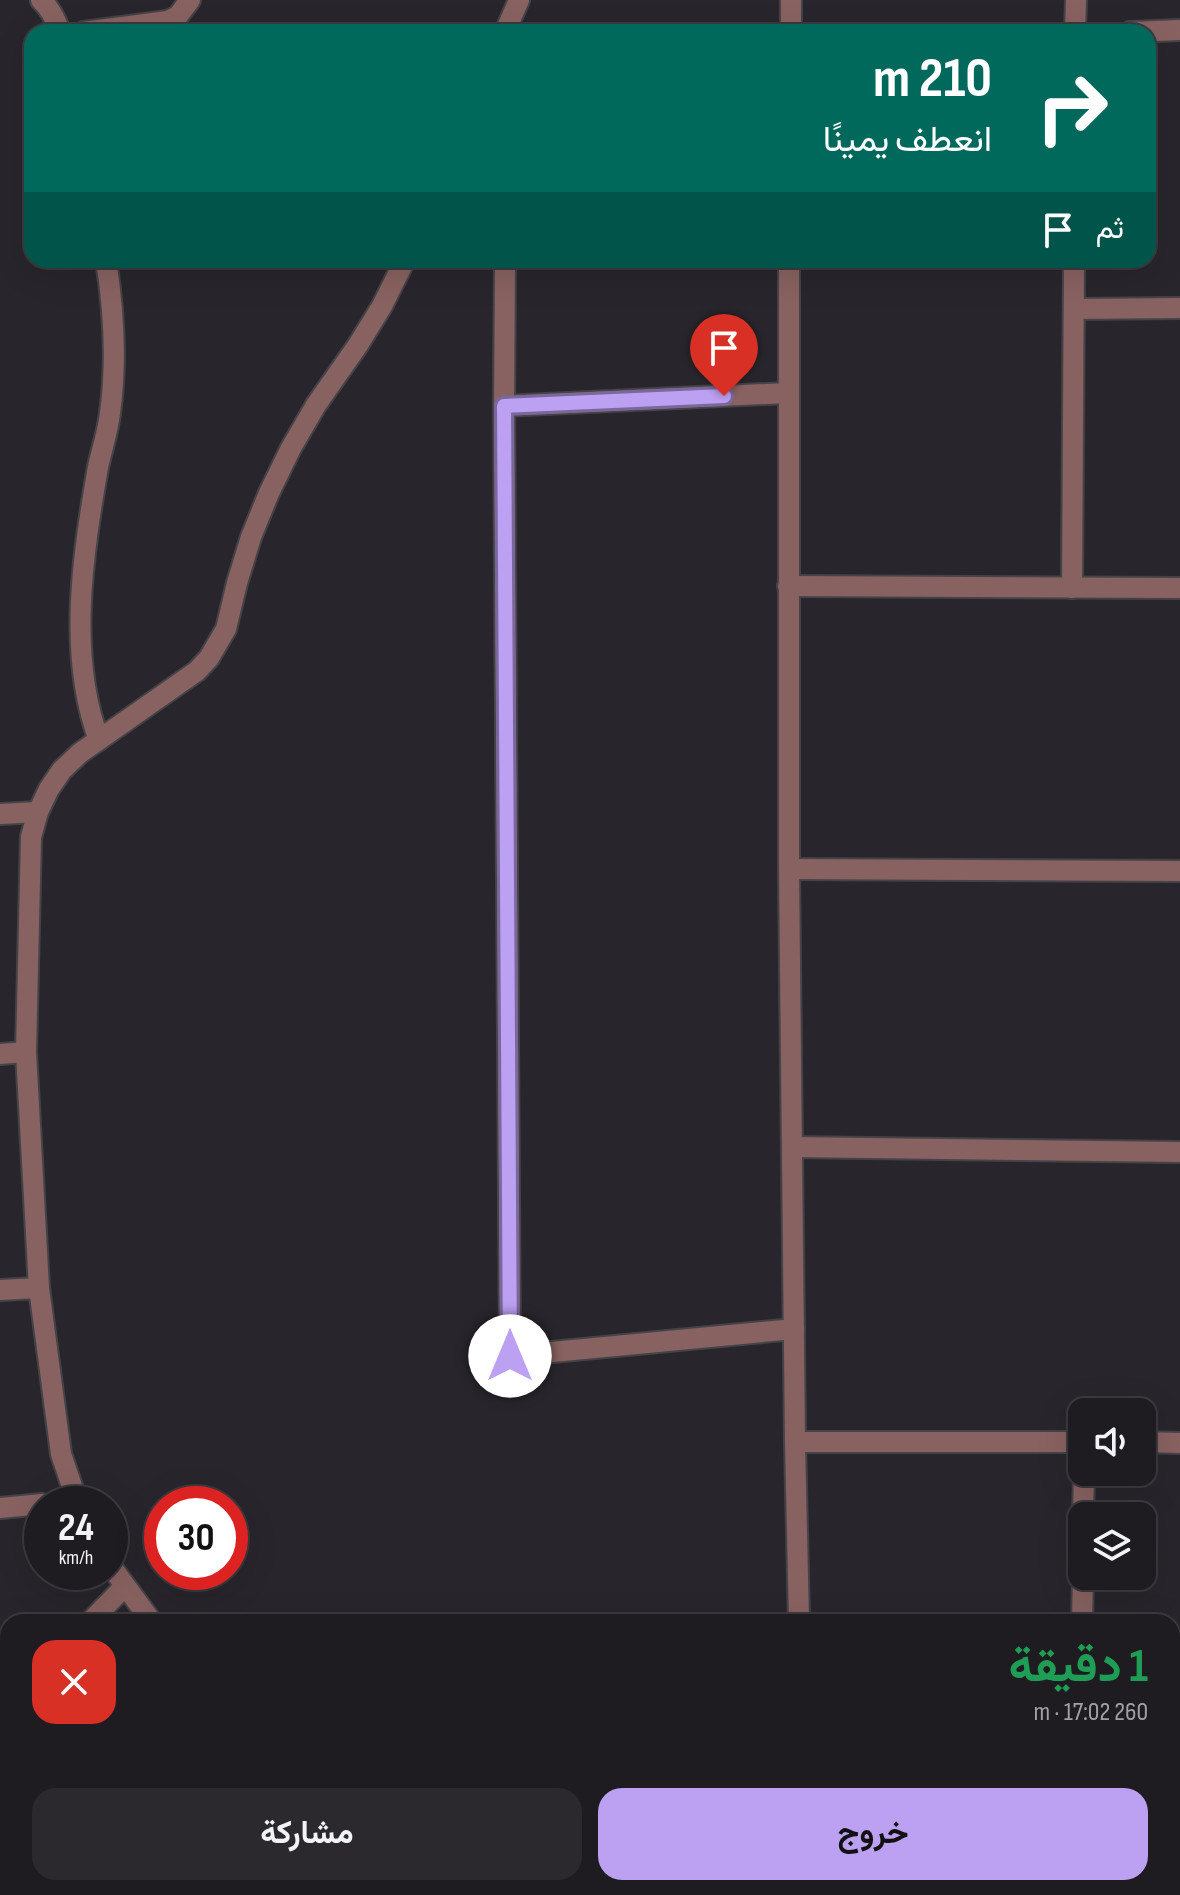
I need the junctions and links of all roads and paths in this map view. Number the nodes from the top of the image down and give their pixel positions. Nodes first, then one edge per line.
1 (41, 0) edge
2 (190, 0) edge
3 (519, 0) edge
4 (791, 0) edge
5 (1076, 0) edge
6 (57, 24) edge
7 (145, 24) edge
8 (508, 24) edge
9 (791, 24) edge
10 (1075, 24) edge
11 (1180, 30) edge
12 (1156, 31) edge
13 (107, 268) edge
14 (401, 268) edge
15 (505, 268) edge
16 (789, 268) edge
17 (1074, 268) edge
18 (1180, 308) edge
19 (1074, 309) junction
20 (787, 393) junction
21 (504, 406) junction
22 (788, 586) junction
23 (1072, 588) junction
24 (1180, 588) edge
25 (99, 740) junction
26 (38, 812) junction
27 (0, 814) edge
28 (789, 869) junction
29 (1180, 871) edge
30 (26, 1052) junction
31 (0, 1054) edge
32 (792, 1147) junction
33 (1180, 1152) edge
34 (39, 1288) junction
35 (0, 1290) edge
36 (794, 1329) junction
37 (795, 1442) junction
38 (1068, 1442) edge
39 (1156, 1442) edge
40 (1180, 1443) edge
41 (72, 1486) edge
42 (24, 1506) edge
43 (0, 1508) edge
44 (121, 1590) edge
45 (126, 1590) edge
46 (1083, 1590) edge
47 (98, 1614) edge
48 (146, 1614) edge
49 (799, 1614) edge
50 (1082, 1614) edge

1 - 6 street
2 - 7 street
3 - 8 street
4 - 9 street
5 - 10 street
11 - 12 street
13 - 25 street
14 - 25 street
15 - 21 street
16 - 20 street
17 - 19 street
18 - 19 street
19 - 23 street
20 - 21 street
20 - 22 street
21 - 36 street
22 - 23 street
22 - 28 street
23 - 24 street
25 - 26 street
26 - 27 street
26 - 30 street
28 - 29 street
28 - 32 street
30 - 31 street
30 - 34 street
32 - 33 street
32 - 36 street
34 - 35 street
34 - 41 street
36 - 37 street
37 - 38 street
37 - 49 street
39 - 40 street
42 - 43 street
44 - 47 street
45 - 48 street
46 - 50 street

